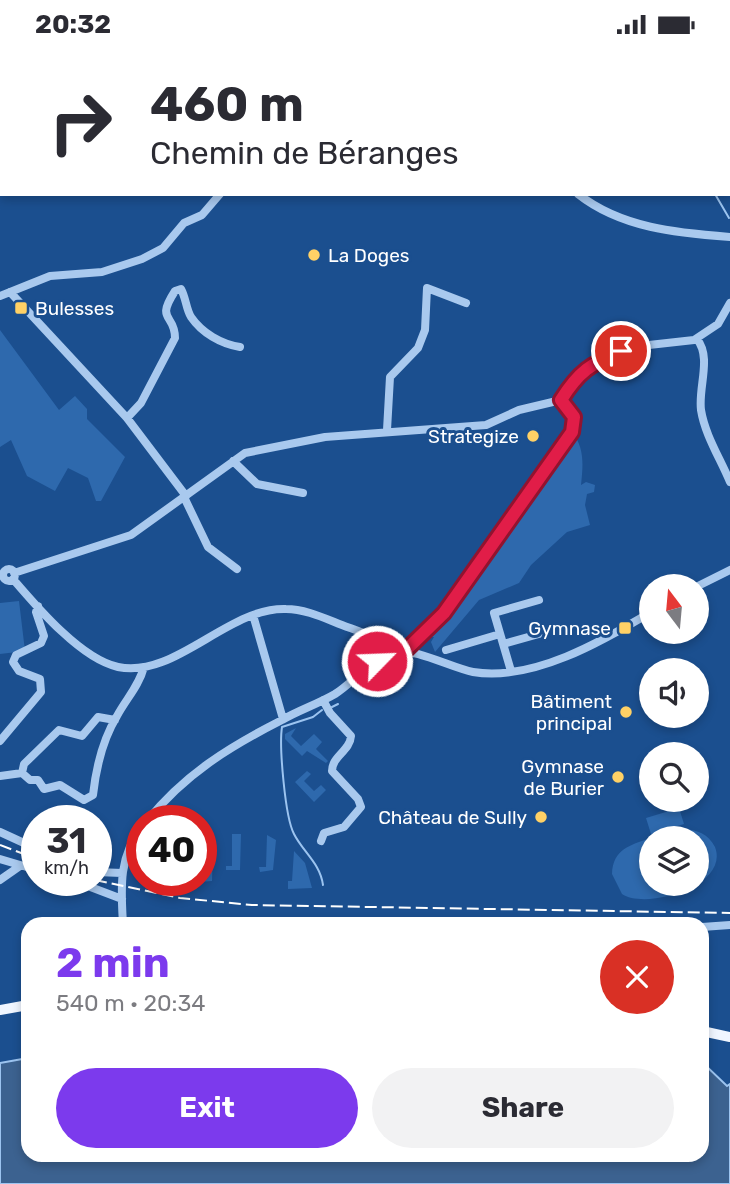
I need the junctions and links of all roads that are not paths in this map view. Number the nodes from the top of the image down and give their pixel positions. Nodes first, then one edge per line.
1 (217, 196) edge
2 (581, 196) edge
3 (730, 237) edge
4 (10, 292) junction
5 (0, 296) edge
6 (466, 303) dead end
7 (730, 303) edge
8 (697, 339) junction
9 (240, 347) dead end
10 (561, 400) junction
11 (127, 418) junction
12 (387, 430) junction
13 (233, 461) junction
14 (730, 482) edge
15 (303, 493) dead end
16 (185, 497) junction
17 (237, 569) dead end
18 (730, 570) edge
19 (2, 573) edge
20 (14, 576) junction
21 (709, 580) edge
22 (539, 600) dead end
23 (38, 606) junction
24 (253, 615) junction
25 (639, 619) edge
26 (546, 632) dead end
27 (500, 634) junction
28 (503, 644) junction
29 (446, 650) dead end
30 (404, 652) junction
31 (392, 653) junction
32 (144, 667) junction
33 (511, 671) junction
34 (323, 700) junction
35 (283, 719) junction
36 (115, 720) junction
37 (0, 741) edge
38 (22, 773) junction
39 (0, 776) edge
40 (162, 805) edge
41 (0, 832) edge
42 (321, 841) dead end
43 (21, 842) edge
44 (126, 855) edge
45 (0, 859) edge
46 (20, 866) joint
47 (112, 873) edge
48 (122, 873) junction
49 (0, 880) edge
50 (112, 895) edge
51 (121, 898) junction
52 (122, 917) edge
53 (730, 925) edge
54 (709, 926) edge
55 (21, 1006) edge
56 (0, 1010) edge
57 (709, 1032) edge
58 (730, 1037) edge

1 - 4 street
2 - 3 street
4 - 5 street
4 - 11 street
6 - 12 street
7 - 8 street
8 - 10 street
8 - 14 street
9 - 11 street
10 - 12 street
10 - 30 street
11 - 16 street
12 - 13 street
13 - 15 street
13 - 16 street
16 - 17 street
16 - 20 street
18 - 21 street
19 - 20 street
20 - 23 street
22 - 27 street
23 - 32 street
23 - 37 street
24 - 31 street
24 - 32 street
24 - 35 street
25 - 33 street
26 - 28 street
27 - 28 street
27 - 29 street
28 - 33 street
30 - 31 street
30 - 33 street
31 - 34 street
32 - 36 street
34 - 35 street
34 - 42 street
35 - 40 street
36 - 38 street
36 - 38 street
38 - 39 street
41 - 43 street
44 - 48 street
45 - 46 street
46 - 49 street
47 - 48 street
48 - 51 street
50 - 51 street
51 - 52 street
53 - 54 street
55 - 56 main road
57 - 58 main road

